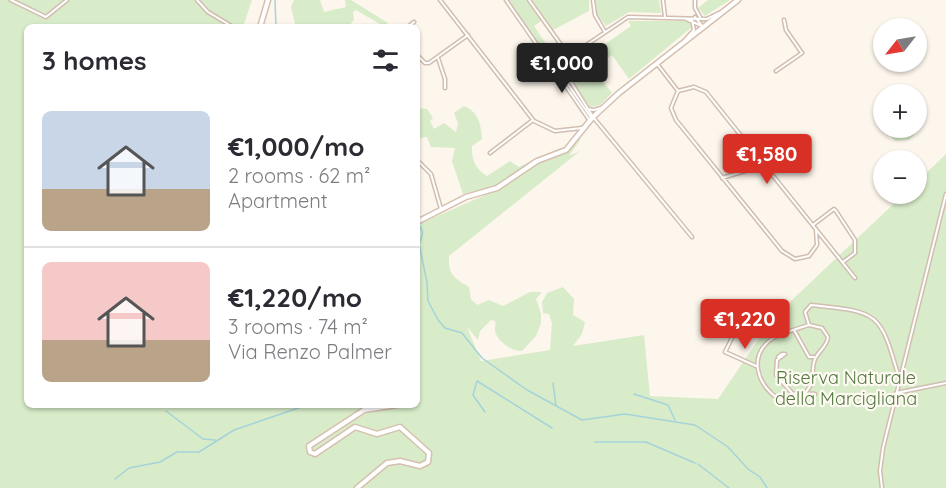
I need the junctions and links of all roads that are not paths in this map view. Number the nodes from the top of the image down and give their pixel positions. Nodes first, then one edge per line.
1 (11, 0) edge
2 (67, 0) edge
3 (197, 0) edge
4 (268, 0) edge
5 (440, 0) edge
6 (506, 0) edge
7 (529, 0) edge
8 (593, 0) edge
9 (663, 0) edge
10 (695, 0) edge
11 (738, 0) edge
12 (695, 8) junction
13 (721, 12) junction
14 (665, 17) junction
15 (701, 17) junction
16 (692, 18) junction
17 (784, 21) dead end
18 (414, 22) dead end
19 (228, 24) edge
20 (261, 24) edge
21 (412, 24) edge
22 (703, 27) junction
23 (605, 32) junction
24 (468, 35) junction
25 (684, 41) junction
26 (569, 56) junction
27 (420, 58) edge
28 (438, 58) junction
29 (548, 62) junction
30 (656, 62) junction
31 (556, 64) junction
32 (561, 64) junction
33 (554, 70) junction
34 (776, 71) dead end
35 (560, 73) junction
36 (571, 87) junction
37 (445, 88) dead end
38 (678, 91) junction
39 (602, 107) junction
40 (587, 109) junction
41 (592, 119) junction
42 (533, 120) junction
43 (585, 128) junction
44 (490, 153) dead end
45 (420, 163) dead end
46 (765, 165) junction
47 (722, 178) junction
48 (946, 194) edge
49 (441, 209) junction
50 (420, 220) edge
51 (813, 225) junction
52 (816, 229) junction
53 (692, 237) dead end
54 (843, 262) junction
55 (855, 278) dead end
56 (809, 325) junction
57 (736, 330) dead end
58 (794, 330) junction
59 (778, 357) dead end
60 (816, 358) junction
61 (756, 366) junction
62 (896, 367) junction
63 (902, 368) junction
64 (900, 379) junction
65 (946, 382) edge
66 (804, 393) junction
67 (896, 393) junction
68 (794, 394) junction
69 (815, 394) dead end
70 (377, 408) edge
71 (357, 488) edge
72 (882, 488) edge

1 - 2 street
3 - 19 street
4 - 20 street
5 - 24 street
6 - 29 street
7 - 26 street
8 - 23 street
9 - 14 street
10 - 12 street
11 - 13 street
12 - 15 street
12 - 16 street
13 - 15 street
13 - 22 street
14 - 16 street
14 - 23 street
15 - 16 street
16 - 22 street
16 - 25 street
17 - 34 street
18 - 21 street
22 - 25 street
23 - 26 street
24 - 28 street
24 - 42 street
25 - 30 street
26 - 32 street
27 - 28 street
28 - 37 street
29 - 31 street
29 - 33 street
30 - 38 street
30 - 39 street
31 - 32 street
31 - 33 street
32 - 35 street
32 - 36 street
33 - 35 street
33 - 41 street
35 - 36 street
36 - 40 street
36 - 41 street
38 - 46 street
38 - 47 street
39 - 40 street
39 - 41 street
40 - 41 street
41 - 43 street
41 - 53 street
42 - 43 street
42 - 44 street
43 - 49 street
45 - 49 street
46 - 47 street
46 - 51 street
47 - 52 street
48 - 63 street
49 - 50 street
51 - 52 street
51 - 54 street
52 - 54 street
54 - 55 street
56 - 58 street
56 - 60 street
56 - 62 street
57 - 61 street
58 - 60 street
58 - 61 street
59 - 68 street
60 - 66 street
61 - 68 street
62 - 63 street
62 - 64 street
63 - 64 street
64 - 67 street
65 - 67 street
66 - 68 street
66 - 69 street
67 - 72 street
70 - 71 street

